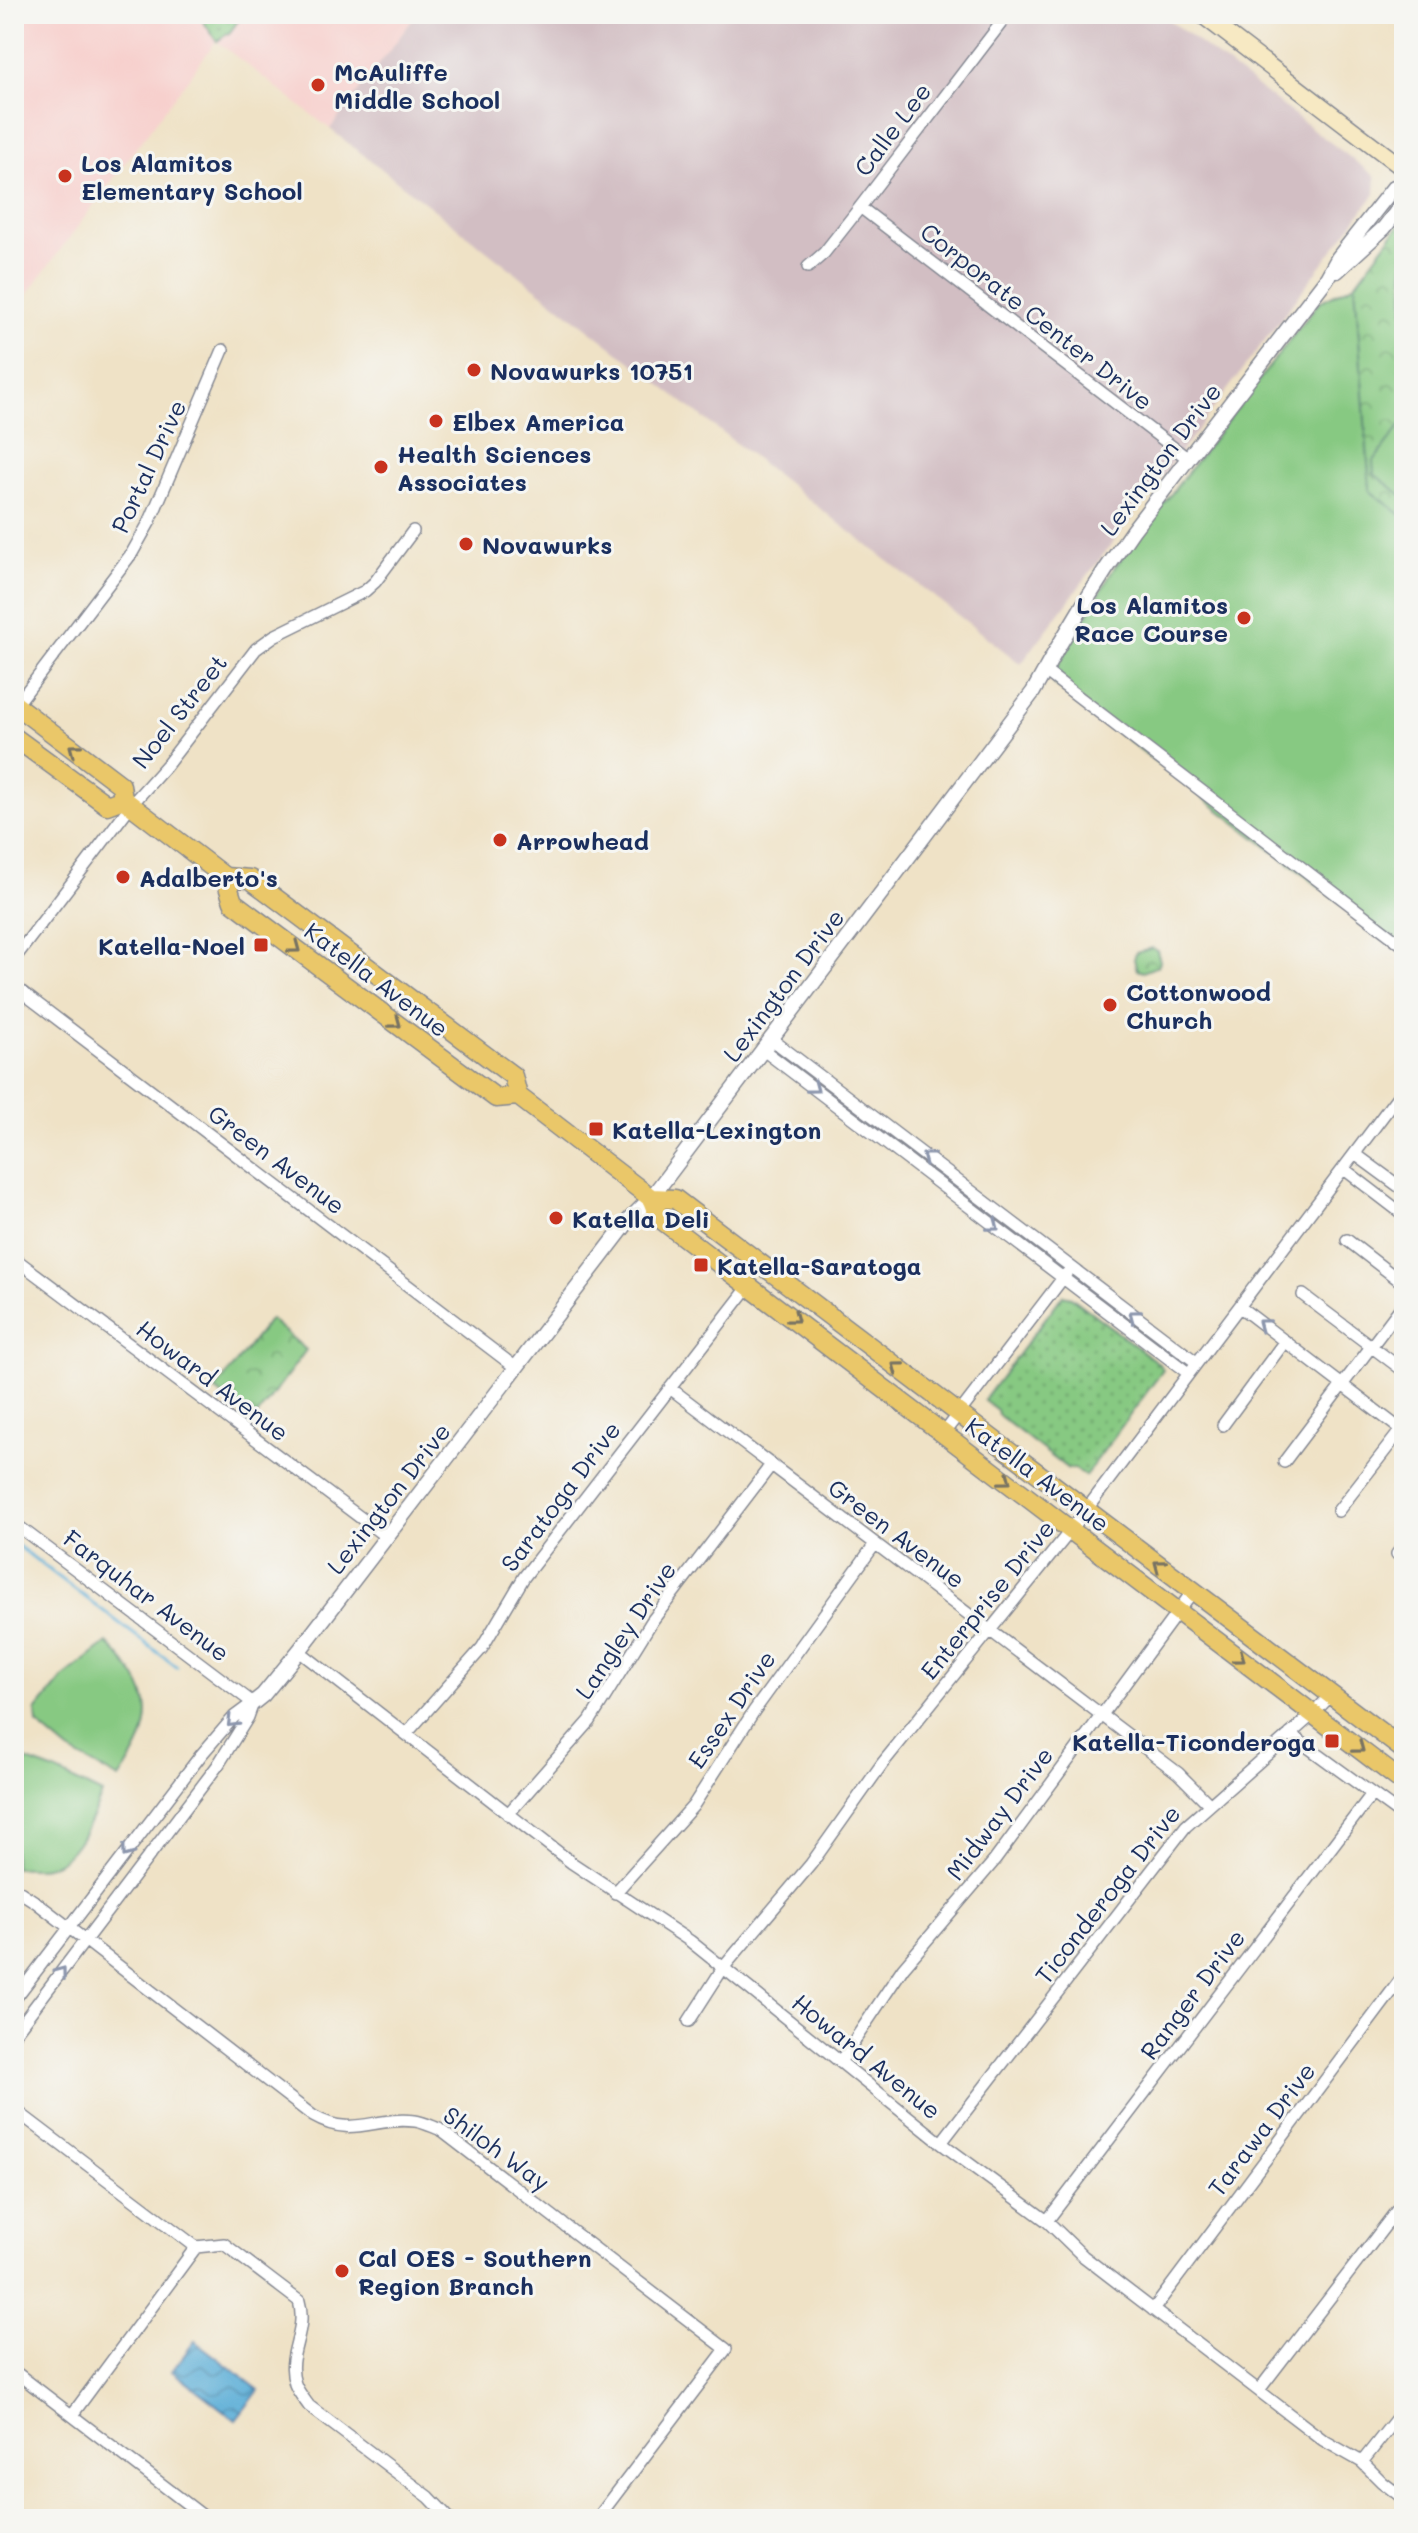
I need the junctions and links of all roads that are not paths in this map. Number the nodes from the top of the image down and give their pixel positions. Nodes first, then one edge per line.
1 (1008, 14) edge
2 (1201, 14) edge
3 (1404, 169) edge
4 (1404, 185) edge
5 (1404, 202) edge
6 (860, 207) junction
7 (808, 267) dead end
8 (1327, 278) junction
9 (223, 350) dead end
10 (1187, 458) junction
11 (413, 531) dead end
12 (1045, 671) junction
13 (15, 706) edge
14 (14, 737) edge
15 (127, 802) junction
16 (225, 877) junction
17 (1404, 946) edge
18 (14, 959) edge
19 (14, 986) edge
20 (766, 1043) junction
21 (1404, 1088) edge
22 (518, 1096) junction
23 (1355, 1154) junction
24 (1344, 1169) junction
25 (1404, 1190) edge
26 (651, 1198) junction
27 (1404, 1215) edge
28 (1347, 1240) dead end
29 (14, 1258) edge
30 (1071, 1267) junction
31 (1063, 1278) junction
32 (1404, 1284) edge
33 (750, 1285) junction
34 (1303, 1295) dead end
35 (1404, 1303) edge
36 (1240, 1307) junction
37 (1285, 1341) junction
38 (1372, 1346) junction
39 (1196, 1362) junction
40 (515, 1367) junction
41 (1404, 1371) edge
42 (1188, 1373) junction
43 (1343, 1384) junction
44 (670, 1388) junction
45 (959, 1414) junction
46 (1223, 1425) dead end
47 (1403, 1431) edge
48 (944, 1433) junction
49 (1284, 1462) dead end
50 (771, 1465) junction
51 (1086, 1510) junction
52 (1338, 1511) dead end
53 (14, 1523) edge
54 (1071, 1530) junction
55 (385, 1536) junction
56 (875, 1544) junction
57 (1193, 1591) junction
58 (1178, 1611) junction
59 (990, 1631) junction
60 (299, 1651) junction
61 (1331, 1695) junction
62 (253, 1703) junction
63 (1100, 1714) junction
64 (1313, 1714) junction
65 (406, 1734) junction
66 (1290, 1734) junction
67 (1404, 1750) edge
68 (1404, 1783) edge
69 (1372, 1794) junction
70 (1209, 1804) junction
71 (508, 1814) junction
72 (1404, 1817) edge
73 (14, 1888) edge
74 (615, 1893) junction
75 (69, 1929) junction
76 (84, 1941) junction
77 (723, 1968) junction
78 (1404, 1975) edge
79 (14, 2000) edge
80 (689, 2021) dead end
81 (14, 2034) edge
82 (840, 2062) junction
83 (14, 2109) edge
84 (941, 2143) junction
85 (1404, 2201) edge
86 (1047, 2221) junction
87 (196, 2247) junction
88 (1153, 2310) junction
89 (14, 2371) edge
90 (1259, 2390) junction
91 (1404, 2409) edge
92 (72, 2415) junction
93 (1362, 2462) junction
94 (1404, 2499) edge
95 (207, 2519) edge
96 (450, 2519) edge
97 (597, 2519) edge

1 - 6 street, Calle Lee
2 - 3 main road
4 - 8 street, Lexington Drive
5 - 8 street, Lexington Drive
6 - 7 street, Calle Lee
6 - 10 street, Corporate Center Drive
8 - 10 street, Lexington Drive
9 - 13 street, Portal Drive
10 - 12 street, Lexington Drive
11 - 15 street, Noel Street
12 - 17 street
12 - 20 street, Lexington Drive
15 -> 13 main road, Katella Avenue
14 - 15 main road, Katella Avenue
15 - 16 main road, Katella Avenue
15 - 18 street, Noel Street
16 - 22 main road, Katella Avenue
16 -> 22 main road, Katella Avenue
19 - 40 street, Green Avenue
20 - 26 street, Lexington Drive
30 -> 20 street
20 -> 31 street
21 - 23 street, Enterprise Drive
22 - 26 main road, Katella Avenue
23 - 24 street, Enterprise Drive
23 - 25 street
24 - 27 street
24 - 36 street, Enterprise Drive
26 - 33 main road, Katella Avenue
26 - 40 street, Lexington Drive
45 -> 26 main road, Katella Avenue
28 - 32 street
29 - 55 street, Howard Avenue
30 - 31 street
39 -> 30 street
31 - 42 street
31 - 45 street
33 - 44 street, Saratoga Drive
33 -> 48 main road, Katella Avenue
34 - 38 street
35 - 38 street
37 -> 36 street
36 - 39 street, Enterprise Drive
37 - 43 street
37 - 46 street
38 - 41 street
38 - 43 street
39 - 42 street, Enterprise Drive
40 - 55 street, Lexington Drive
42 - 51 street, Enterprise Drive
43 - 47 street
43 - 49 street
44 - 50 street, Green Avenue
44 - 65 street, Saratoga Drive
45 - 48 street
45 - 51 main road, Katella Avenue
47 - 52 street
48 -> 54 main road, Katella Avenue
50 - 56 street, Green Avenue
50 - 71 street, Langley Drive
51 - 54 street, Enterprise Drive
57 -> 51 main road, Katella Avenue
53 - 62 street, Farquhar Avenue
54 - 58 main road, Katella Avenue
54 - 59 street, Enterprise Drive
55 - 60 street, Lexington Drive
56 - 59 street, Green Avenue
56 - 74 street, Essex Drive
57 - 58 street, Midway Drive
57 - 61 main road, Katella Avenue
58 - 63 street, Midway Drive
58 -> 64 main road, Katella Avenue
59 - 63 street, Green Avenue
59 - 77 street, Enterprise Drive
60 - 62 street, Lexington Drive
60 - 65 street, Howard Avenue
61 - 64 street, Ticonderoga Drive
61 - 67 main road, Katella Avenue
62 -> 75 street, Lexington Drive
62 - 76 street, Lexington Drive
63 - 70 street, Green Avenue
63 - 82 street, Midway Drive
64 - 66 street, Ticonderoga Drive
64 -> 68 main road, Katella Avenue
65 - 71 street, Howard Avenue
66 - 69 street
66 - 70 street, Ticonderoga Drive
69 - 72 street
69 - 86 street, Ranger Drive
70 - 84 street, Ticonderoga Drive
71 - 74 street, Howard Avenue
73 - 75 street, Shiloh Way
74 - 77 street, Howard Avenue
75 - 76 street, Shiloh Way
75 - 79 street, Lexington Drive
81 -> 76 street, Lexington Drive
76 - 97 street, Shiloh Way
77 - 80 street, Enterprise Drive
77 - 82 street, Howard Avenue
78 - 88 street, Tarawa Drive
82 - 84 street, Howard Avenue
83 - 87 street
84 - 86 street, Howard Avenue
85 - 90 street
86 - 88 street, Howard Avenue
87 - 92 street
87 - 96 street
88 - 90 street, Howard Avenue
89 - 92 street
90 - 93 street, Howard Avenue
91 - 93 street
92 - 95 street
93 - 94 street, Howard Avenue

